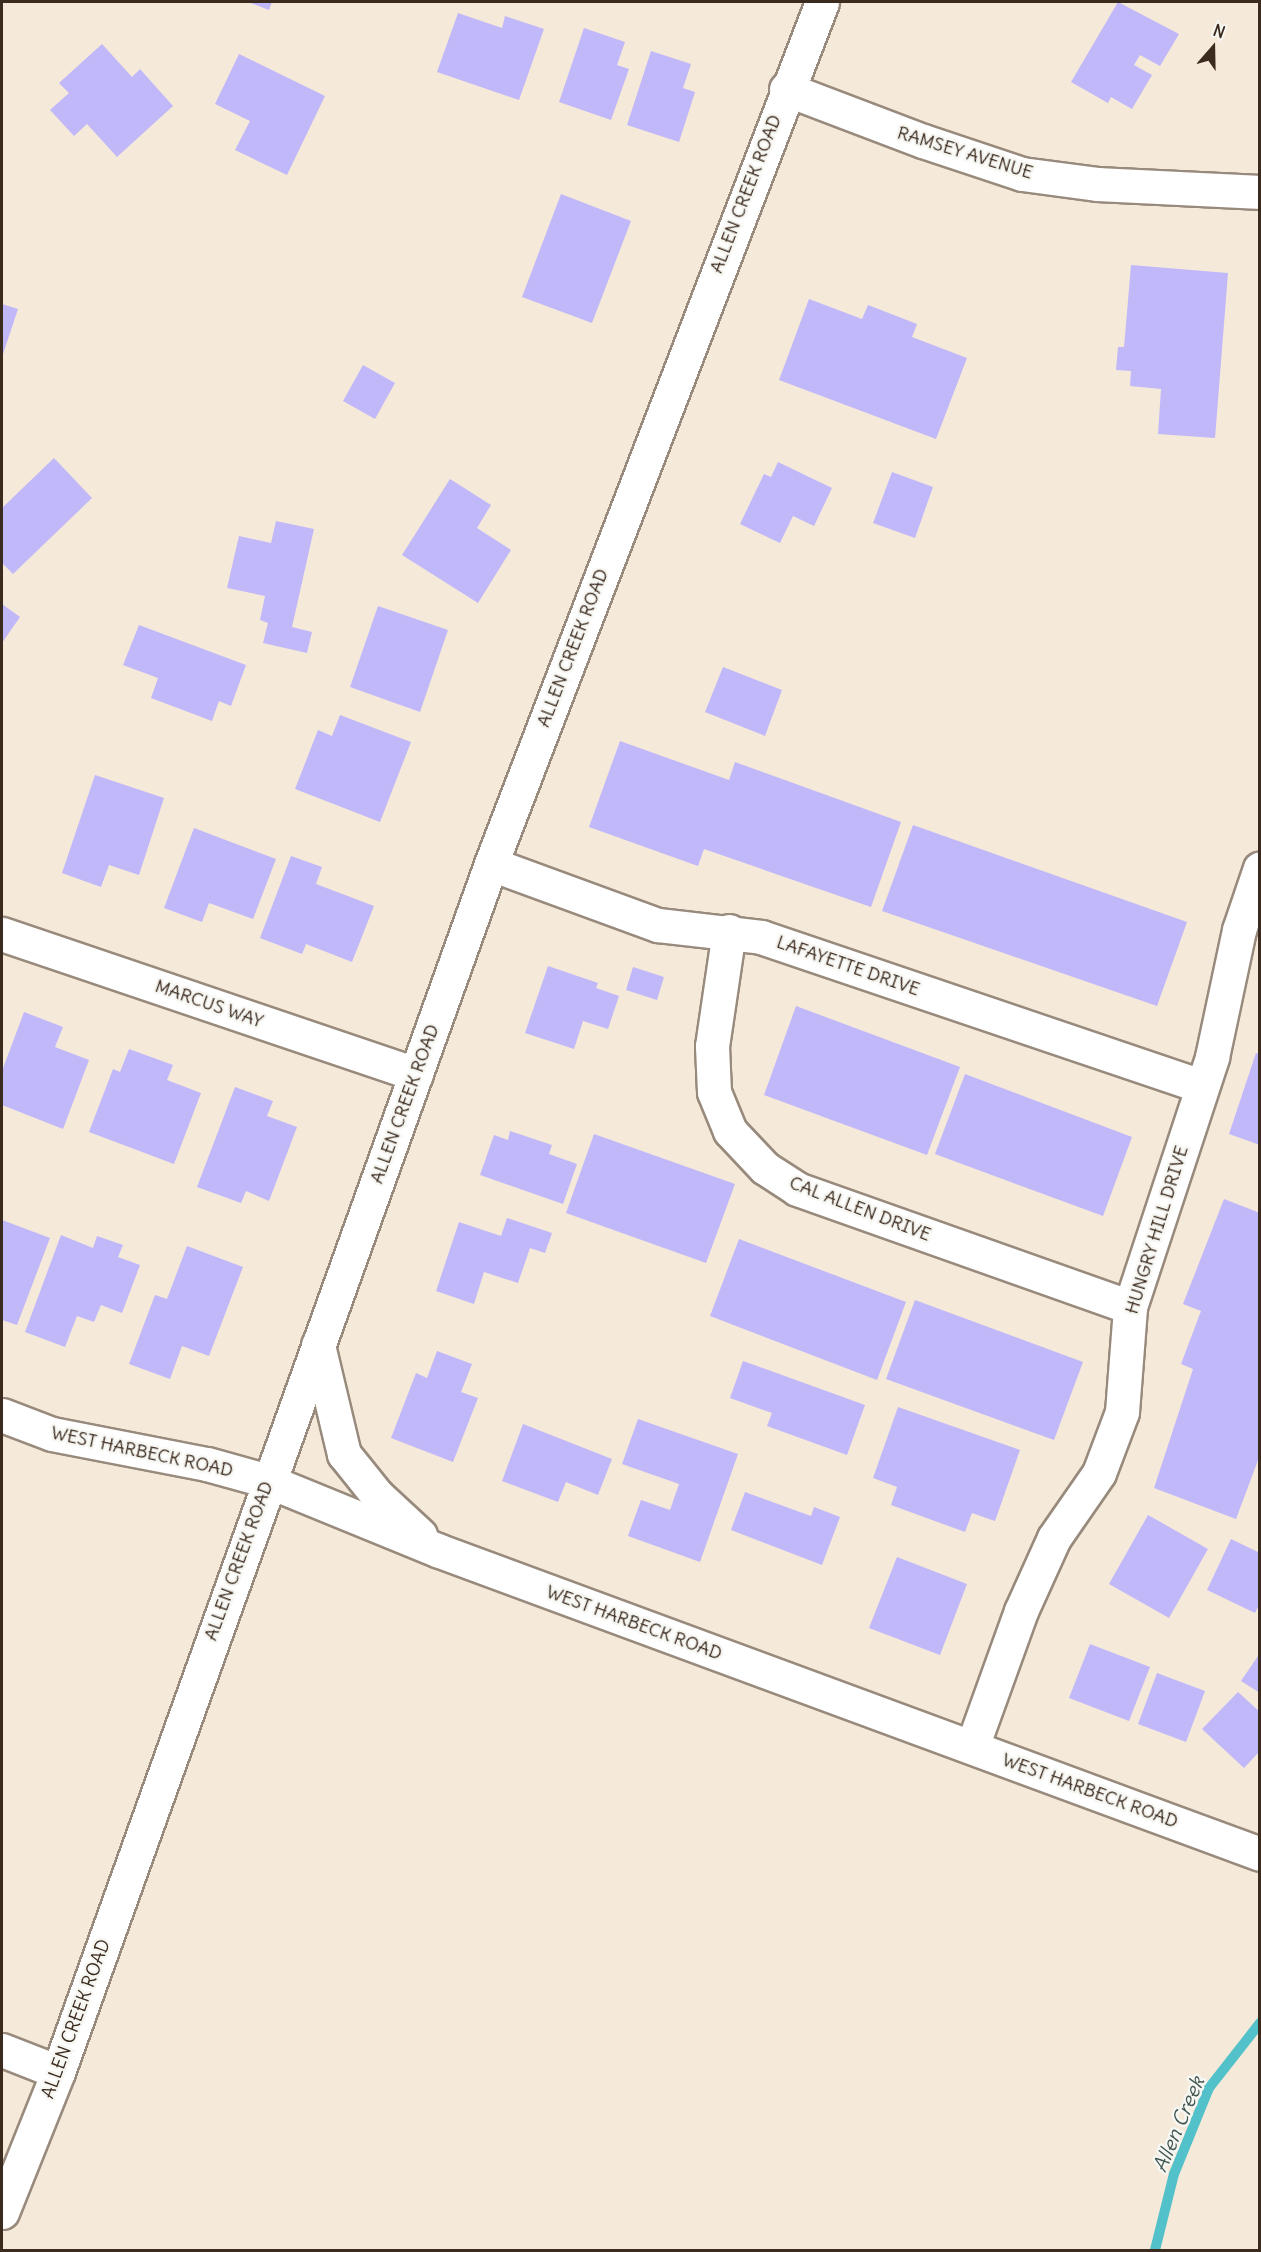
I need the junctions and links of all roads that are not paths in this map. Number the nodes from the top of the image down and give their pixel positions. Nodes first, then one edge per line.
1 (822, 2) edge
2 (786, 89) junction
3 (1260, 192) edge
4 (491, 864) junction
5 (1260, 868) edge
6 (729, 931) junction
7 (2, 934) edge
8 (416, 1074) junction
9 (1202, 1086) junction
10 (1130, 1306) junction
11 (318, 1345) junction
12 (2, 1415) edge
13 (268, 1481) junction
14 (437, 1551) junction
15 (972, 1747) junction
16 (1260, 1854) edge
17 (2, 2050) edge
18 (57, 2072) junction
19 (2, 2212) edge

1 - 2 street, ALLEN CREEK ROAD
2 - 3 street, RAMSEY AVENUE
2 - 4 street, ALLEN CREEK ROAD
4 - 6 street, LAFAYETTE DRIVE
4 - 8 street, ALLEN CREEK ROAD
5 - 9 street, HUNGRY HILL DRIVE
6 - 9 street, LAFAYETTE DRIVE
6 - 10 street, CAL ALLEN DRIVE
7 - 8 street, MARCUS WAY
8 - 11 street, ALLEN CREEK ROAD
9 - 10 street, HUNGRY HILL DRIVE
10 - 15 street, HUNGRY HILL DRIVE
11 - 13 street, ALLEN CREEK ROAD
11 - 14 street
12 - 13 street, WEST HARBECK ROAD
13 - 14 street, WEST HARBECK ROAD
13 - 18 street, ALLEN CREEK ROAD
14 - 15 street, WEST HARBECK ROAD
15 - 16 street, WEST HARBECK ROAD
17 - 18 street
18 - 19 street, ALLEN CREEK ROAD

